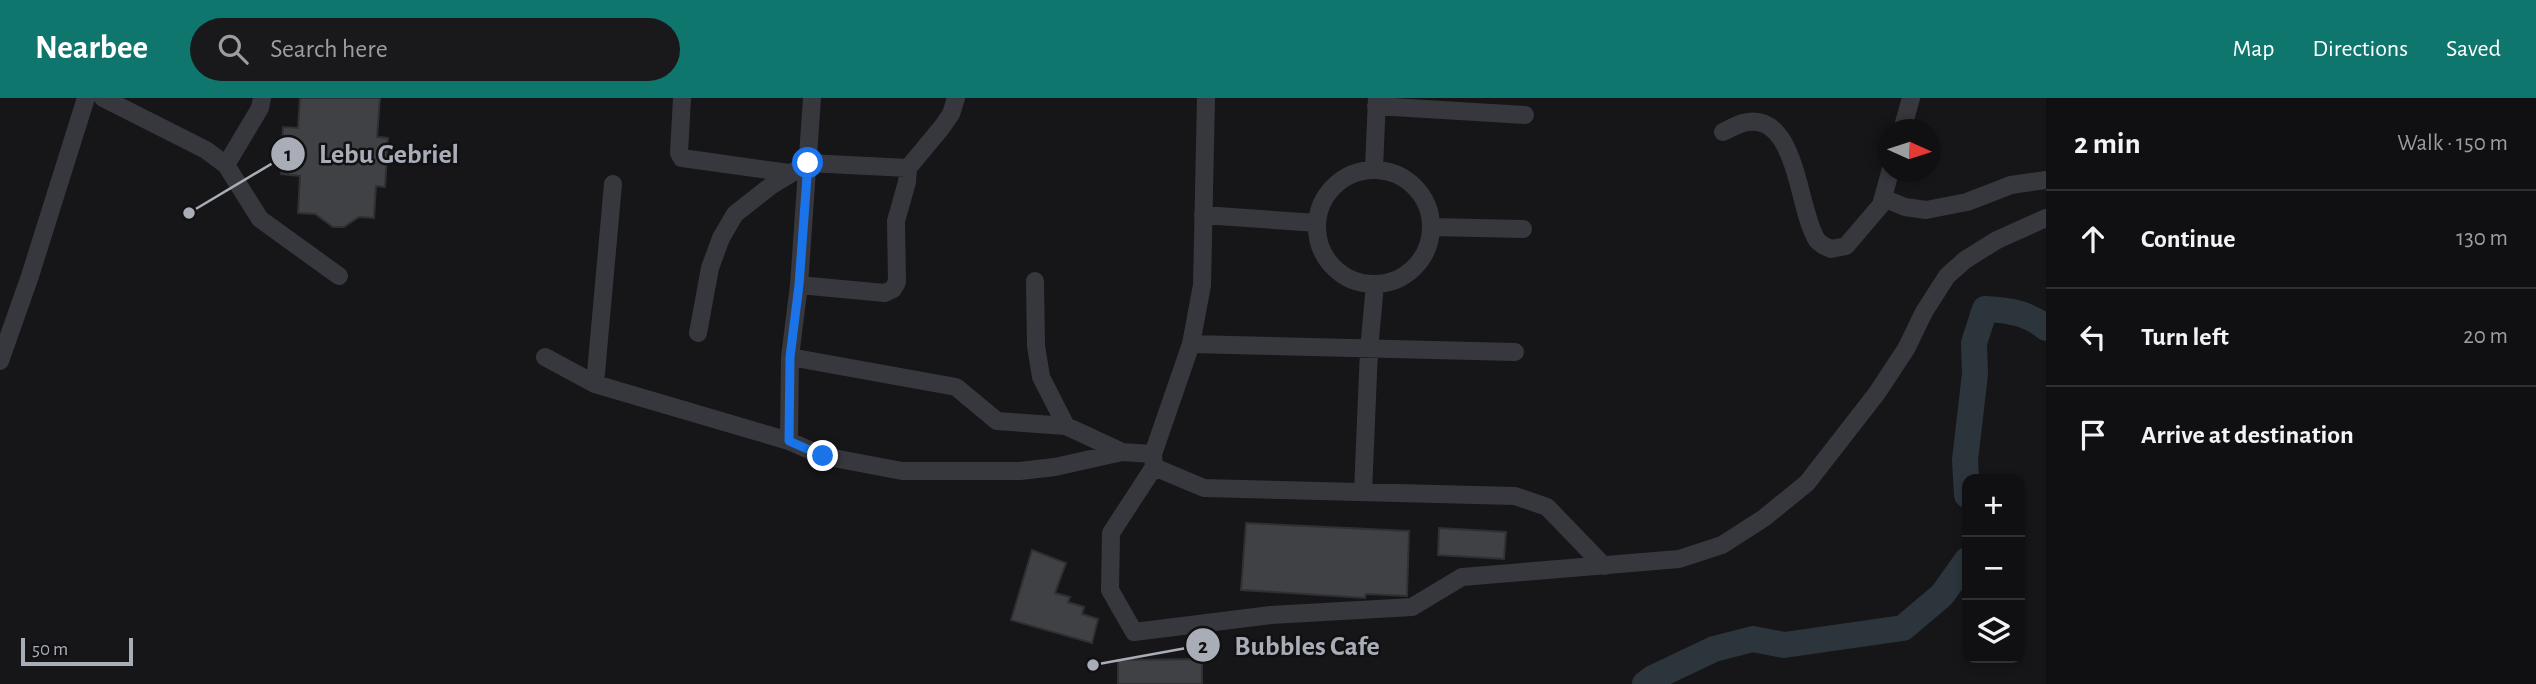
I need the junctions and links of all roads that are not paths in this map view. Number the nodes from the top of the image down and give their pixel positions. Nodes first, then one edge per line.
1 (86, 98) edge
2 (103, 98) edge
3 (262, 98) edge
4 (682, 98) edge
5 (813, 98) edge
6 (956, 98) edge
7 (1206, 98) edge
8 (1911, 98) edge
9 (1376, 102) edge
10 (1525, 115) dead end
11 (1905, 119) edge
12 (1723, 132) dead end
13 (808, 163) junction
14 (226, 165) junction
15 (908, 168) junction
16 (1374, 169) junction
17 (789, 173) junction
18 (2046, 180) edge
19 (1887, 182) edge
20 (613, 184) dead end
21 (1883, 198) junction
22 (1203, 215) junction
23 (2046, 218) edge
24 (1317, 223) junction
25 (1433, 227) junction
26 (1523, 229) dead end
27 (339, 276) dead end
28 (1035, 281) dead end
29 (1375, 284) junction
30 (799, 285) junction
31 (698, 333) dead end
32 (1191, 344) junction
33 (1369, 350) junction
34 (1515, 352) dead end
35 (545, 357) dead end
36 (790, 357) junction
37 (0, 361) edge
38 (595, 384) junction
39 (1066, 426) junction
40 (789, 441) junction
41 (1122, 452) junction
42 (1154, 460) junction
43 (1363, 492) junction
44 (1604, 566) junction

1 - 37 street
2 - 14 street
3 - 14 street
4 - 17 street
5 - 13 street
6 - 15 street
7 - 22 street
8 - 11 street
9 - 10 street
9 - 16 street
12 - 21 street
13 - 15 street
13 - 17 street
13 - 30 street
14 - 27 street
15 - 30 street
16 - 24 street
16 - 25 street
17 - 31 street
18 - 21 street
19 - 21 street
20 - 38 street
22 - 24 street
22 - 32 street
23 - 44 street
24 - 29 street
25 - 26 street
25 - 29 street
28 - 39 street
29 - 33 street
30 - 36 street
32 - 33 street
32 - 42 street
33 - 34 street
33 - 43 street
35 - 38 street
36 - 39 street
36 - 40 street
38 - 40 street
39 - 41 street
40 - 41 street
41 - 42 street
42 - 43 street
42 - 44 street
43 - 44 street

